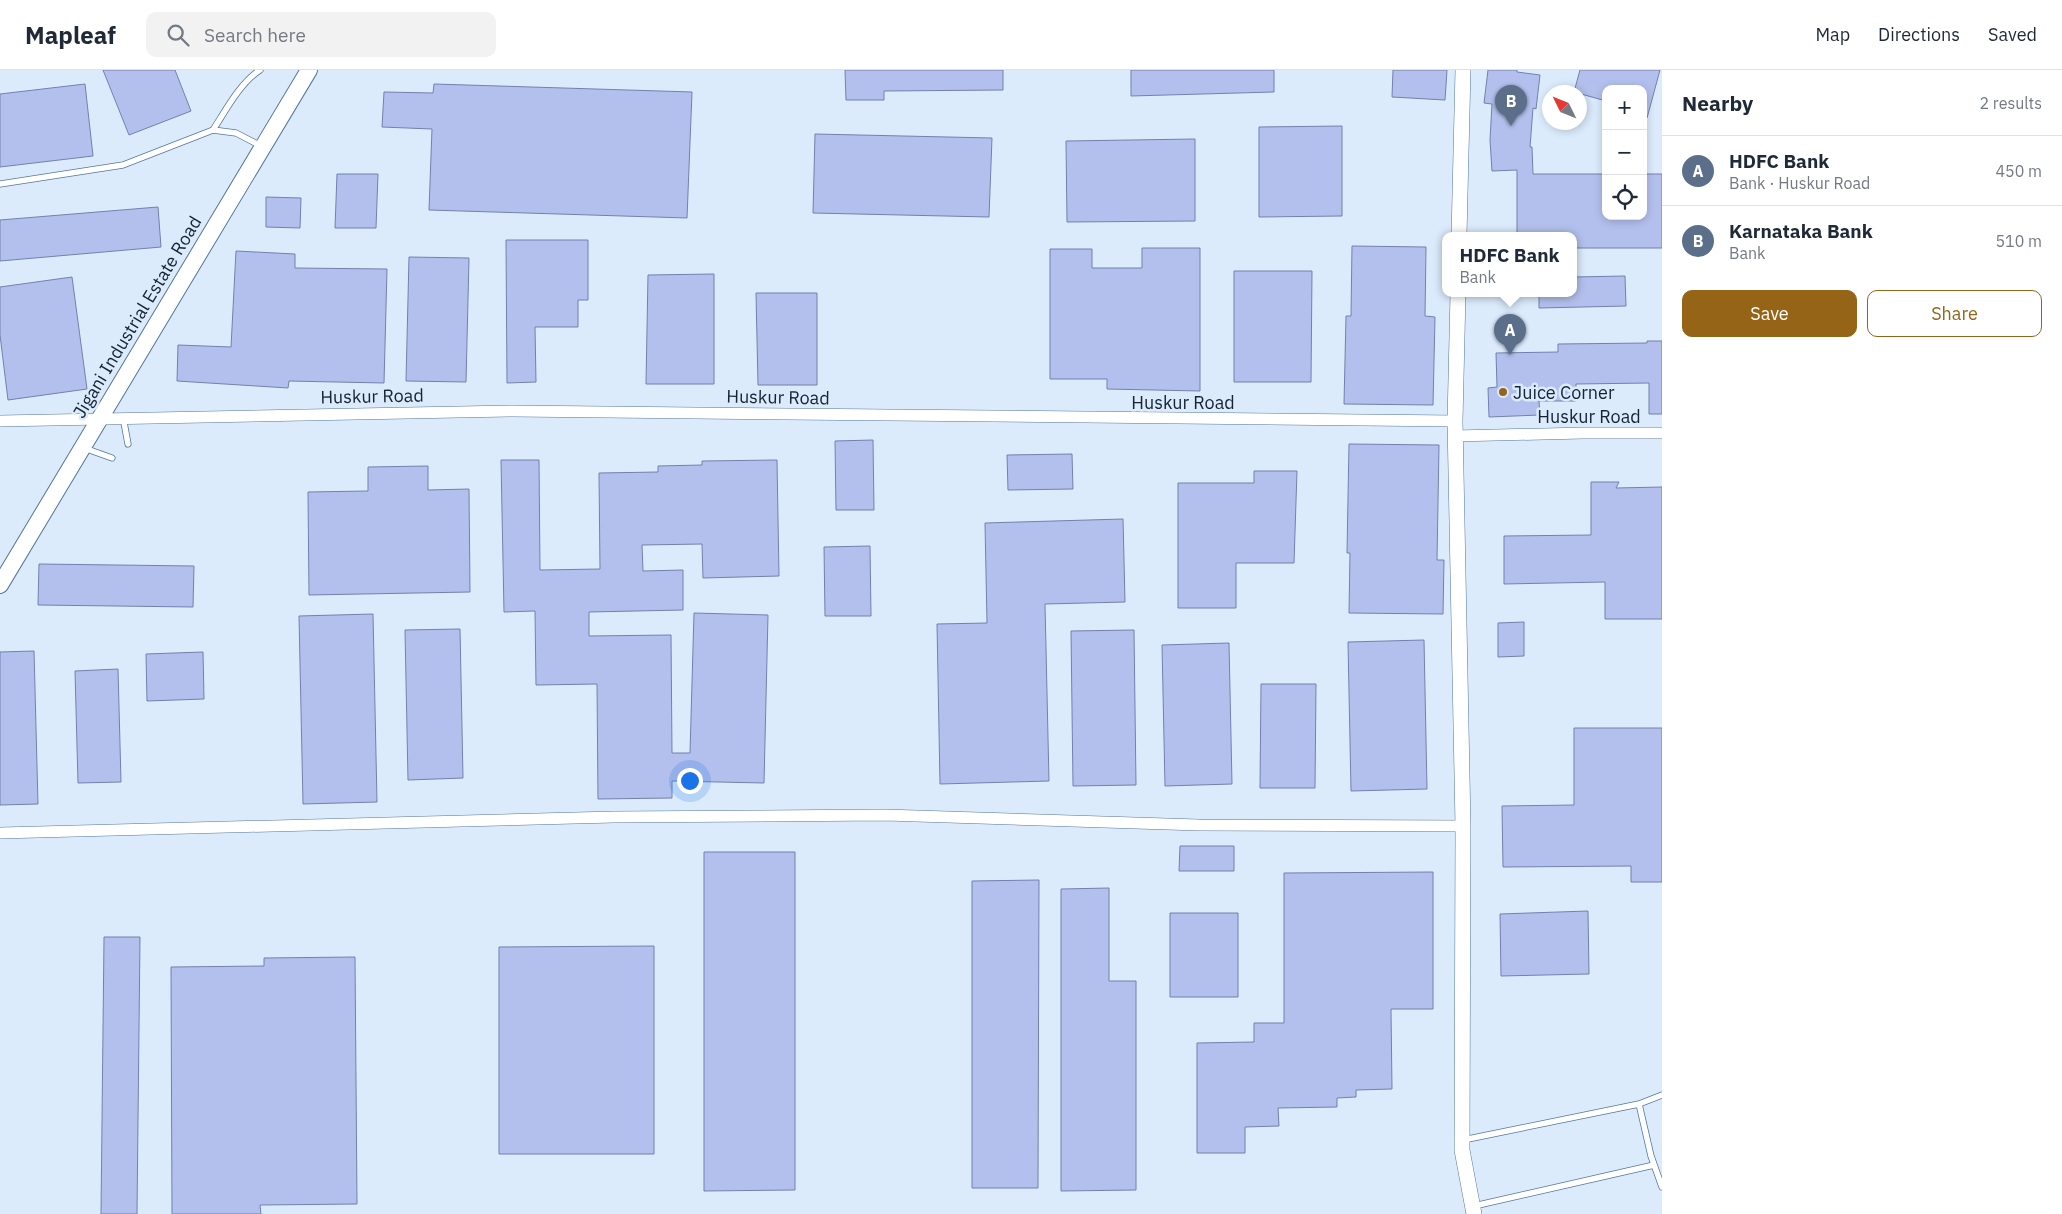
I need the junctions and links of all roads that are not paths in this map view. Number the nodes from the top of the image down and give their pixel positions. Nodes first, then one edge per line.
1 (260, 70) edge
2 (309, 70) edge
3 (1464, 70) edge
4 (213, 130) junction
5 (263, 147) junction
6 (0, 184) edge
7 (1459, 232) edge
8 (1458, 297) edge
9 (100, 417) junction
10 (123, 417) junction
11 (0, 421) edge
12 (1455, 429) junction
13 (1662, 434) edge
14 (128, 444) dead end
15 (82, 448) junction
16 (112, 458) dead end
17 (0, 585) edge
18 (1463, 826) junction
19 (0, 833) edge
20 (1662, 1095) edge
21 (1640, 1104) junction
22 (1462, 1140) junction
23 (1654, 1165) junction
24 (1662, 1186) edge
25 (1473, 1210) edge

1 - 4 lane
2 - 5 main road, Jigani Industrial Estate Road
3 - 7 street
4 - 5 lane
4 - 6 lane
5 - 9 main road, Jigani Industrial Estate Road
8 - 12 street
9 - 10 street, Huskur Road
9 - 11 street, Huskur Road
9 - 15 main road, Jigani Industrial Estate Road
10 - 12 street, Huskur Road
10 - 14 lane
12 - 13 street, Huskur Road
12 - 18 street
15 - 16 lane
15 - 17 main road, Jigani Industrial Estate Road
18 - 19 street
18 - 22 street
20 - 21 lane
21 - 22 lane
21 - 23 lane
22 - 25 street
23 - 24 lane
23 - 25 lane

